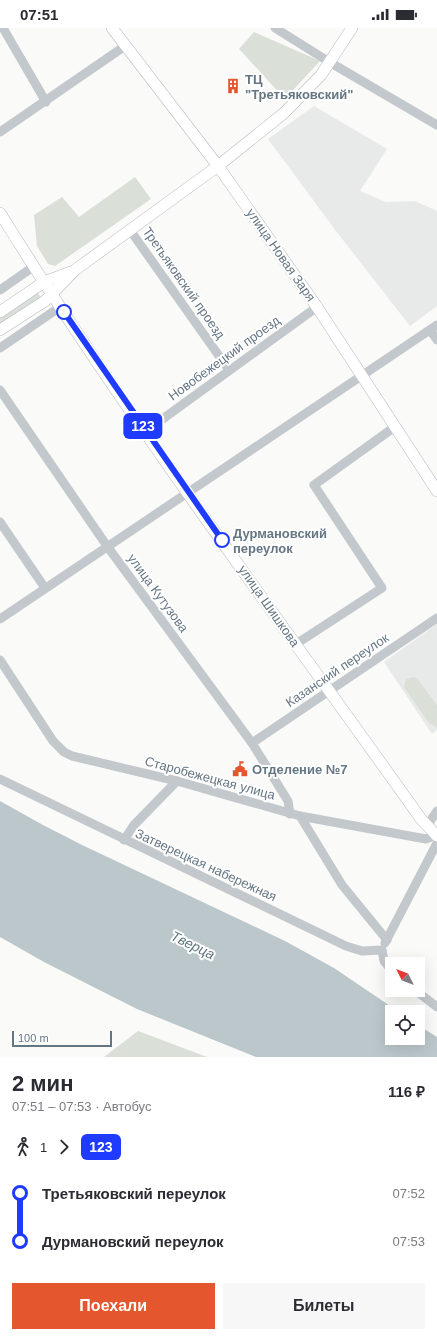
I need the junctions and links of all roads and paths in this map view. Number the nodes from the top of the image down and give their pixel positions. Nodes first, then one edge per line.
1 (3, 28) edge
2 (112, 28) edge
3 (275, 28) edge
4 (352, 28) edge
5 (125, 46) junction
6 (331, 63) junction
7 (46, 102) junction
8 (437, 125) edge
9 (0, 132) edge
10 (218, 166) junction
11 (0, 213) edge
12 (130, 230) junction
13 (33, 267) junction
14 (75, 270) junction
15 (44, 282) junction
16 (0, 290) edge
17 (52, 294) junction
18 (317, 307) junction
19 (60, 308) junction
20 (0, 312) edge
21 (433, 327) edge
22 (0, 330) edge
23 (437, 340) edge
24 (0, 348) edge
25 (230, 370) junction
26 (362, 374) junction
27 (0, 390) edge
28 (396, 426) junction
29 (146, 431) junction
30 (437, 491) edge
31 (188, 492) junction
32 (0, 522) edge
33 (108, 546) junction
34 (46, 588) junction
35 (437, 618) edge
36 (0, 619) edge
37 (296, 644) junction
38 (0, 660) edge
39 (330, 690) junction
40 (252, 743) junction
41 (0, 779) edge
42 (177, 781) junction
43 (437, 811) edge
44 (290, 814) junction
45 (300, 816) junction
46 (427, 826) junction
47 (124, 840) junction
48 (435, 841) edge
49 (387, 940) junction
50 (382, 950) junction
51 (385, 962) edge
52 (424, 997) edge
53 (437, 1007) edge

1 - 7 street
2 - 5 main road, улица Новая Заря
3 - 6 street
4 - 6 main road
5 - 7 street
5 - 10 main road, улица Новая Заря
6 - 8 street
6 - 10 main road
7 - 9 street
10 - 12 main road
10 - 18 main road, улица Новая Заря
11 - 13 main road, улица Шишкова
12 - 14 main road
12 - 25 street, Третьяковский проезд
13 - 15 main road, улица Шишкова
13 - 16 street
14 - 15 main road
14 - 17 main road
15 - 17 main road, улица Шишкова
15 - 20 main road
17 - 19 main road, улица Шишкова
17 - 22 main road
18 - 25 street, Новобежецкий проезд
18 - 26 main road, улица Новая Заря
19 - 24 street
19 - 29 main road, улица Шишкова
21 - 23 street
21 - 26 street
25 - 29 street, Новобежецкий проезд
26 - 28 main road, улица Новая Заря
26 - 31 street
27 - 33 street, улица Кутузова
28 - 30 main road, улица Новая Заря
28 - 37 street
29 - 31 main road, улица Шишкова
31 - 33 street
31 - 37 main road, улица Шишкова
32 - 34 street
33 - 34 street
33 - 40 street, улица Кутузова
34 - 36 street
35 - 39 street, Казанский переулок
37 - 39 main road, улица Шишкова
38 - 42 street, Старобежецкая улица
39 - 40 street, Казанский переулок
39 - 46 main road, улица Шишкова
40 - 44 street, улица Кутузова
41 - 47 street, Затверецкая набережная
42 - 44 street, Старобежецкая улица
42 - 47 street
43 - 46 street
44 - 45 street, Старобежецкая улица
45 - 48 street, Старобежецкая улица
45 - 49 street
46 - 48 main road, улица Шишкова
47 - 50 street, Затверецкая набережная
48 - 49 street
49 - 50 street
50 - 51 street
52 - 53 street

